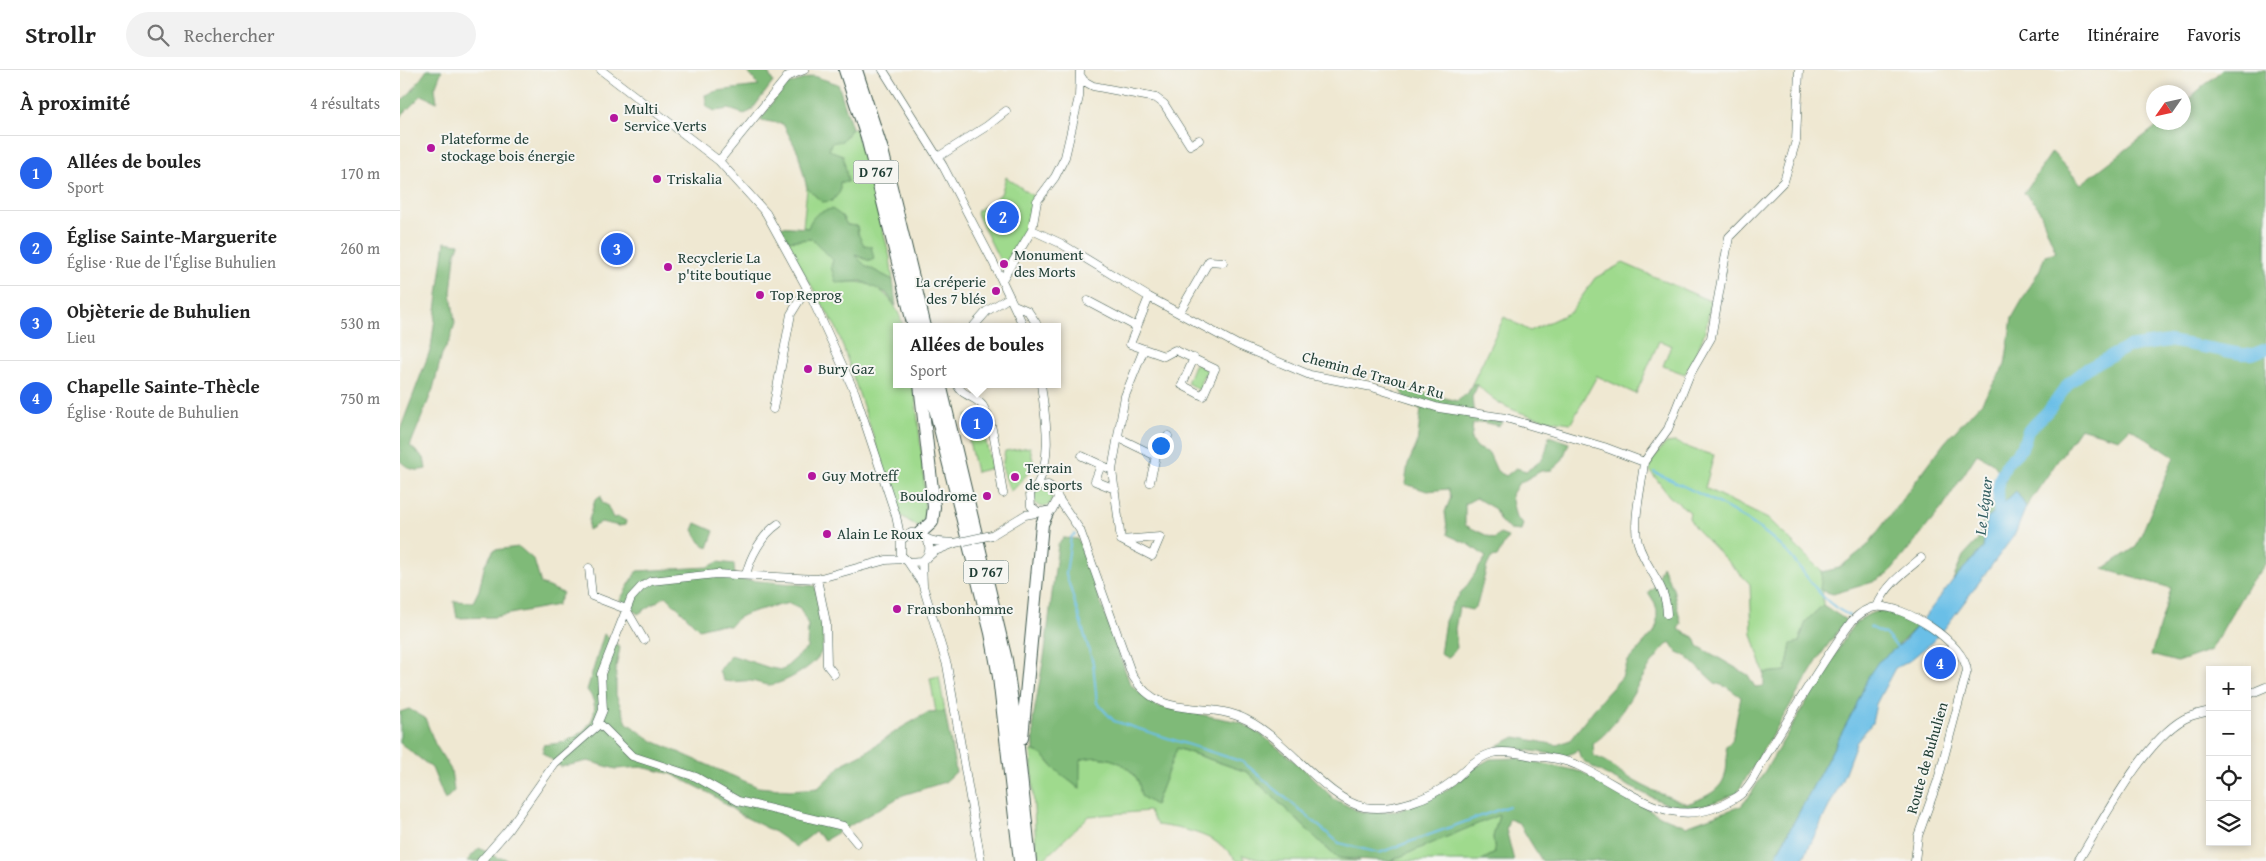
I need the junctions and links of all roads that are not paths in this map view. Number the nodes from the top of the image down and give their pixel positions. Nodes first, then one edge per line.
1 (601, 70) edge
2 (804, 70) edge
3 (844, 70) edge
4 (856, 70) edge
5 (883, 70) edge
6 (1799, 70) edge
7 (1080, 71) edge
8 (1006, 111) dead end
9 (1199, 140) dead end
10 (938, 157) junction
11 (719, 161) junction
12 (1032, 230) junction
13 (1223, 262) dead end
14 (1002, 280) junction
15 (807, 288) junction
16 (1010, 297) junction
17 (1149, 297) junction
18 (1088, 302) dead end
19 (1014, 305) junction
20 (1179, 313) junction
21 (916, 323) edge
22 (916, 323) edge
23 (977, 323) edge
24 (1022, 323) edge
25 (1036, 323) dead end
26 (1137, 327) junction
27 (1144, 349) junction
28 (1194, 358) junction
29 (920, 388) edge
30 (930, 388) edge
31 (941, 388) edge
32 (959, 388) edge
33 (1041, 388) edge
34 (773, 409) dead end
35 (1168, 436) dead end
36 (1119, 438) junction
37 (1082, 456) dead end
38 (1156, 456) junction
39 (1644, 462) junction
40 (1101, 465) junction
41 (1046, 467) junction
42 (1112, 470) junction
43 (1150, 482) dead end
44 (1036, 486) junction
45 (1115, 489) junction
46 (1055, 490) junction
47 (1002, 493) dead end
48 (1030, 498) junction
49 (1058, 498) junction
50 (1046, 512) junction
51 (1072, 515) junction
52 (896, 516) junction
53 (1020, 518) junction
54 (778, 524) dead end
55 (919, 535) junction
56 (1121, 540) junction
57 (900, 543) junction
58 (955, 543) junction
59 (1921, 558) dead end
60 (886, 560) junction
61 (906, 560) junction
62 (924, 560) junction
63 (589, 568) dead end
64 (746, 576) junction
65 (817, 579) junction
66 (923, 586) junction
67 (1876, 607) junction
68 (626, 609) junction
69 (1667, 614) dead end
70 (644, 640) dead end
71 (834, 674) dead end
72 (2266, 687) edge
73 (2251, 693) edge
74 (2206, 712) edge
75 (598, 722) junction
76 (1020, 762) junction
77 (857, 843) dead end
78 (481, 861) edge
79 (981, 861) edge
80 (1020, 861) edge
81 (1030, 861) edge
82 (1915, 861) edge
83 (2078, 861) edge

1 - 11 street
2 - 11 street
3 - 21 highway, D 767
4 - 22 highway, D 767
5 - 10 street
6 - 39 street
7 - 9 street
7 - 12 street
8 - 10 street
10 - 14 street
11 - 15 street
12 - 14 street
12 - 17 street, Chemin de Traou Ar Ru
13 - 20 street
14 - 16 street
15 - 34 street
15 - 52 street
16 - 19 street
16 - 23 street
17 - 20 street, Chemin de Traou Ar Ru
17 - 26 street
18 - 26 street
19 - 24 street
19 - 25 street
20 - 39 street, Chemin de Traou Ar Ru
26 - 27 street
27 - 28 street
27 - 36 street
28 - 28 street
29 - 55 highway
30 - 80 highway, D 767
31 - 76 highway, D 767
32 - 47 street
33 - 41 street
35 - 38 street
36 - 38 street
36 - 42 street
37 - 40 street
38 - 43 street
39 - 69 street
40 - 42 street
40 - 45 street
41 - 44 street
41 - 46 street
42 - 45 street
44 - 46 street
44 - 48 street
45 - 56 street
46 - 49 street
48 - 50 street
48 - 53 street
49 - 50 street
49 - 51 street
50 - 51 street
50 - 53 street
50 - 76 highway
51 - 67 street
52 - 55 street
52 - 57 street
53 - 58 street, bridge
54 - 64 street
55 - 57 street
55 - 58 street
55 - 62 street
56 - 56 street
57 - 60 street
57 - 61 street
58 - 62 street
59 - 67 street
60 - 61 street
60 - 65 street
61 - 62 street
61 - 66 street
62 - 66 street
63 - 68 street
64 - 65 street
64 - 68 street
65 - 71 street
66 - 79 street
67 - 82 street, Route de Buhulien
68 - 70 street
68 - 75 street
72 - 73 street
74 - 83 street
75 - 77 street
75 - 78 street
76 - 81 highway, D 767

